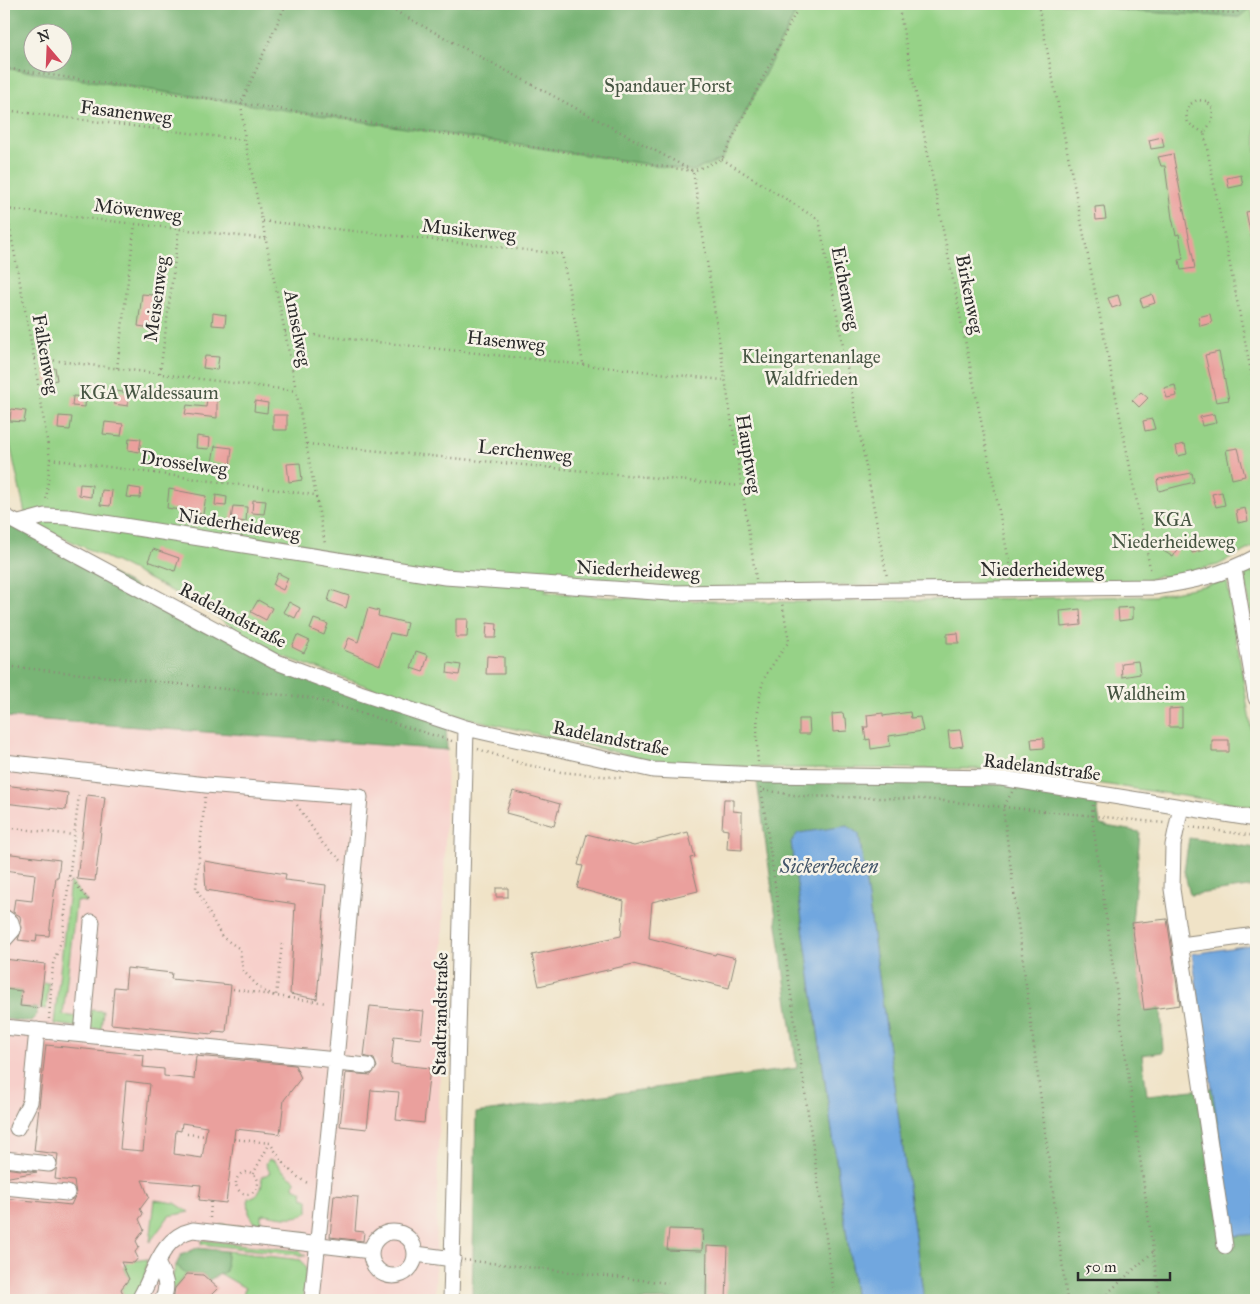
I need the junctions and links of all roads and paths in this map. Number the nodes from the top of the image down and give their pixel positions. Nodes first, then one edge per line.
1 (286, 4) edge
2 (382, 4) edge
3 (800, 4) edge
4 (898, 4) edge
5 (1038, 4) edge
6 (1108, 4) edge
7 (1248, 4) edge
8 (4, 68) edge
9 (241, 103) junction
10 (4, 110) edge
11 (1204, 133) junction
12 (246, 140) junction
13 (722, 159) junction
14 (693, 171) junction
15 (4, 197) edge
16 (6, 209) junction
17 (263, 221) junction
18 (134, 224) junction
19 (179, 229) junction
20 (266, 239) junction
21 (285, 332) junction
22 (34, 358) junction
23 (583, 363) junction
24 (117, 368) junction
25 (160, 373) junction
26 (724, 380) junction
27 (297, 391) junction
28 (1256, 397) edge
29 (307, 444) junction
30 (50, 459) junction
31 (740, 486) junction
32 (316, 495) junction
33 (4, 516) edge
34 (45, 516) junction
35 (19, 523) junction
36 (328, 558) junction
37 (1256, 558) edge
38 (1234, 569) junction
39 (1154, 587) junction
40 (1015, 589) junction
41 (890, 592) junction
42 (758, 593) junction
43 (779, 593) junction
44 (1256, 698) edge
45 (466, 728) junction
46 (4, 762) edge
47 (760, 775) junction
48 (1016, 781) junction
49 (206, 785) junction
50 (289, 791) junction
51 (1094, 793) junction
52 (79, 794) dead end
53 (1181, 807) junction
54 (1256, 819) edge
55 (4, 827) edge
56 (74, 835) junction
57 (344, 868) dead end
58 (68, 876) junction
59 (91, 903) dead end
60 (4, 917) edge
61 (92, 922) dead end
62 (1256, 935) edge
63 (4, 940) edge
64 (282, 944) dead end
65 (1181, 945) junction
66 (233, 989) dead end
67 (276, 996) junction
68 (342, 1005) junction
69 (4, 1027) edge
70 (43, 1030) junction
71 (82, 1034) junction
72 (336, 1061) junction
73 (368, 1066) dead end
74 (16, 1128) dead end
75 (187, 1134) dead end
76 (206, 1136) dead end
77 (234, 1139) dead end
78 (270, 1143) junction
79 (4, 1159) edge
80 (49, 1164) dead end
81 (253, 1174) junction
82 (4, 1187) edge
83 (323, 1189) junction
84 (67, 1193) dead end
85 (317, 1246) junction
86 (1225, 1246) dead end
87 (371, 1251) junction
88 (1153, 1252) junction
89 (416, 1254) junction
90 (453, 1259) junction
91 (157, 1263) junction
92 (668, 1283) dead end
93 (146, 1300) edge
94 (162, 1300) edge
95 (312, 1300) edge
96 (451, 1300) edge
97 (835, 1300) edge
98 (1066, 1300) edge
99 (1100, 1300) edge
100 (1160, 1300) edge

1 - 9 path
2 - 14 path
3 - 13 path
4 - 40 path, Birkenweg
5 - 39 path
6 - 7 path
8 - 9 path
9 - 12 path, Amselweg
9 - 14 path
10 - 12 path, Fasanenweg
11 - 11 path
11 - 28 path
12 - 17 path, Amselweg
13 - 14 path
13 - 41 path, Eichenweg
14 - 26 path, Hauptweg
15 - 16 path, Falkenweg
16 - 18 path, Möwenweg
16 - 22 path, Falkenweg
17 - 20 path, Amselweg
17 - 23 path, Musikerweg
18 - 19 path, Möwenweg
18 - 24 path, Meisenweg
19 - 20 path, Möwenweg
19 - 25 path, Meisenweg
20 - 21 path, Amselweg
21 - 23 path, Hasenweg
21 - 27 path, Amselweg
22 - 24 path
22 - 30 path, Falkenweg
23 - 26 path, Hasenweg
24 - 25 path
25 - 27 path
26 - 31 path, Hauptweg
27 - 29 path, Amselweg
29 - 31 path, Lerchenweg
29 - 32 path, Amselweg
30 - 32 path, Drosselweg
30 - 34 path, Falkenweg
31 - 42 path, Hauptweg
32 - 36 path, Amselweg
33 - 35 street, Radelandstraße
34 - 35 street, Niederheideweg
34 - 36 street, Niederheideweg
35 - 45 street, Radelandstraße
36 - 42 street, Niederheideweg
37 - 38 street, Niederheideweg
38 - 39 street, Niederheideweg
38 - 44 street
39 - 40 street, Niederheideweg
40 - 41 street, Niederheideweg
41 - 43 street, Niederheideweg
42 - 43 street, Niederheideweg
43 - 47 path
45 - 47 street, Radelandstraße
45 - 90 street, Stadtrandstraße
46 - 49 street
47 - 48 street, Radelandstraße
47 - 97 path
48 - 51 street, Radelandstraße
48 - 98 path
49 - 50 street
49 - 67 path
50 - 57 path
50 - 68 street
51 - 53 street, Radelandstraße
51 - 88 path
52 - 56 path
53 - 54 street, Radelandstraße
53 - 65 street
55 - 56 path
56 - 58 path
58 - 59 path
58 - 70 path
60 - 63 street
61 - 71 street
62 - 65 street
64 - 67 path
65 - 86 street
66 - 67 path
67 - 68 path
68 - 72 street
69 - 70 street
70 - 71 street
70 - 74 street
71 - 72 street
72 - 73 street
72 - 83 street
75 - 76 path
77 - 78 path
78 - 81 path
78 - 83 path
79 - 80 street
81 - 81 path
82 - 84 street
83 - 85 street
85 - 87 street
85 - 91 street
85 - 95 street
87 - 89 street
87 - 89 street
88 - 99 path
88 - 100 path
89 - 90 street
90 - 92 path
90 - 96 street, Stadtrandstraße
91 - 93 street
91 - 94 street

